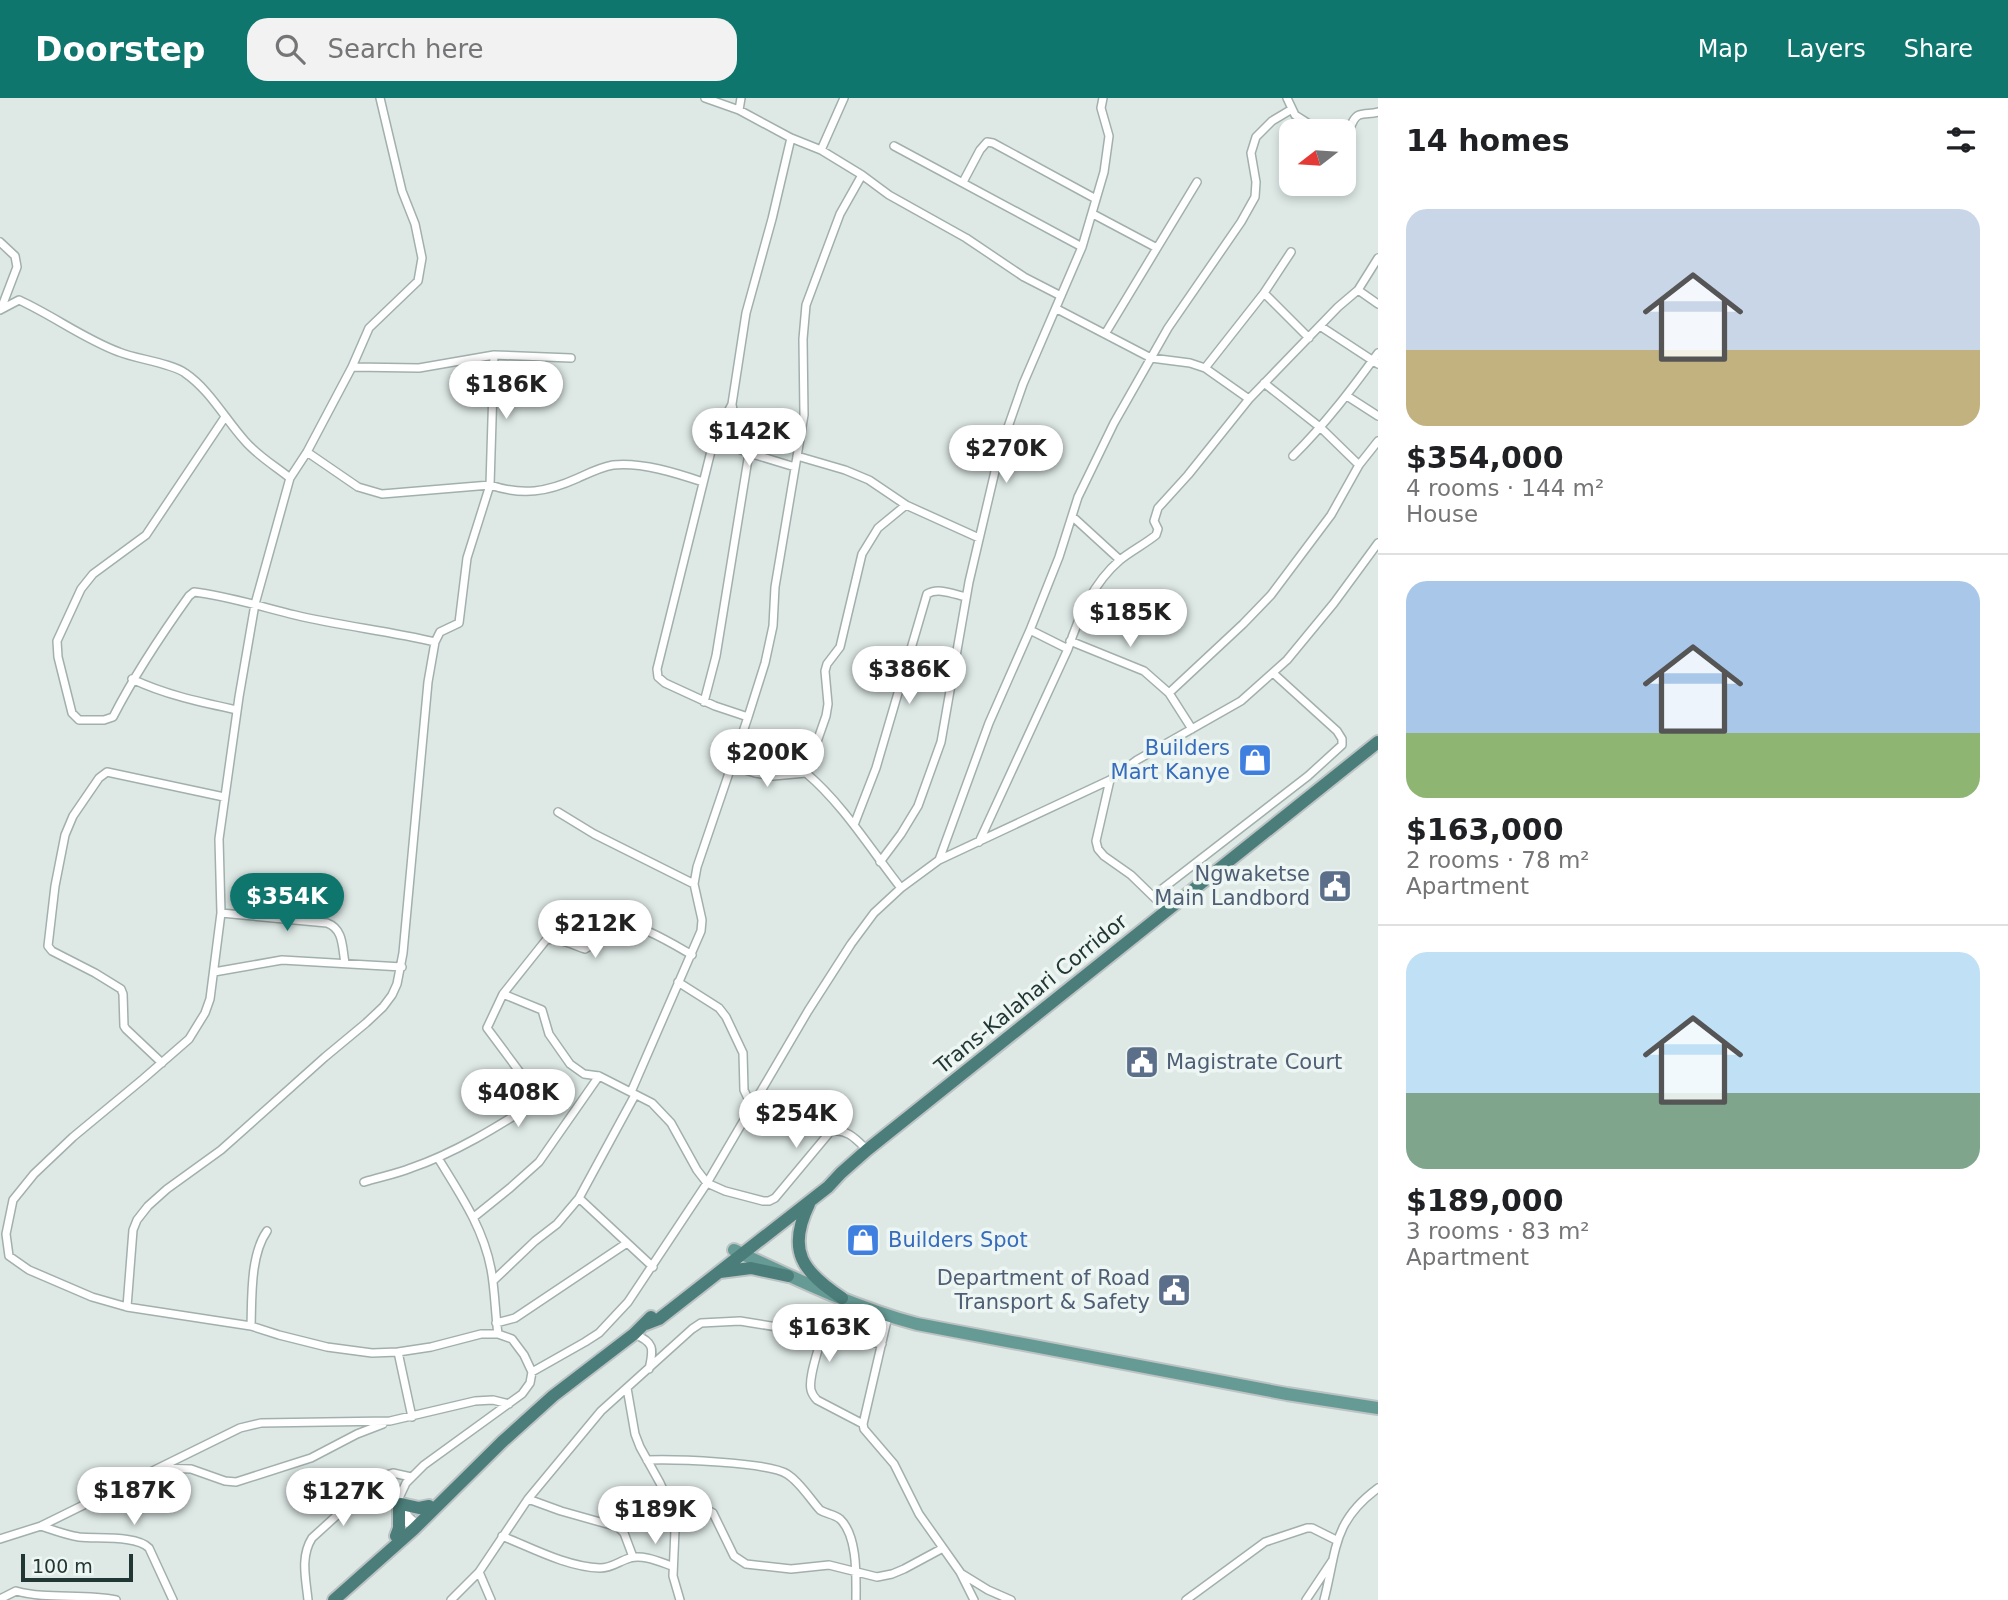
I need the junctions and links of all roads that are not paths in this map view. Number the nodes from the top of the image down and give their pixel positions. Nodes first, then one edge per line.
1 (380, 98) edge
2 (705, 98) edge
3 (741, 98) edge
4 (844, 98) edge
5 (1103, 98) edge
6 (1287, 98) edge
7 (1292, 109) junction
8 (738, 110) junction
9 (1378, 112) edge
10 (1301, 119) edge
11 (1354, 119) edge
12 (791, 138) junction
13 (894, 146) dead end
14 (821, 150) junction
15 (862, 175) junction
16 (963, 182) junction
17 (1197, 182) dead end
18 (1096, 199) junction
19 (1093, 214) junction
20 (0, 242) edge
21 (1082, 247) junction
22 (1157, 248) junction
23 (1291, 252) dead end
24 (1378, 258) edge
25 (1358, 290) junction
26 (1264, 293) junction
27 (1061, 296) junction
28 (1378, 304) edge
29 (1056, 309) junction
30 (1, 310) edge
31 (1320, 326) junction
32 (1105, 334) junction
33 (1309, 338) junction
34 (1378, 353) edge
35 (494, 355) junction
36 (571, 358) dead end
37 (1151, 358) junction
38 (1375, 362) edge
39 (352, 367) junction
40 (1205, 368) junction
41 (1264, 383) junction
42 (1347, 396) junction
43 (1249, 399) junction
44 (732, 404) junction
45 (1378, 416) edge
46 (225, 417) junction
47 (1321, 428) junction
48 (714, 439) junction
49 (1378, 441) edge
50 (741, 449) junction
51 (307, 452) junction
52 (750, 453) junction
53 (797, 456) junction
54 (1293, 456) dead end
55 (1359, 464) junction
56 (795, 467) junction
57 (290, 478) junction
58 (703, 482) junction
59 (490, 485) junction
60 (906, 505) junction
61 (1073, 517) junction
62 (979, 538) junction
63 (1378, 543) edge
64 (1120, 560) junction
65 (966, 597) junction
66 (255, 604) junction
67 (1030, 631) junction
68 (435, 642) junction
69 (1069, 645) junction
70 (1273, 673) junction
71 (132, 679) junction
72 (1169, 693) junction
73 (704, 702) junction
74 (237, 710) junction
75 (748, 717) junction
76 (1192, 729) junction
77 (1378, 742) edge
78 (732, 765) junction
79 (806, 773) junction
80 (1110, 780) junction
81 (224, 797) junction
82 (558, 812) dead end
83 (854, 825) junction
84 (979, 842) junction
85 (939, 860) junction
86 (880, 862) junction
87 (694, 884) junction
88 (901, 888) junction
89 (1153, 896) junction
90 (1167, 910) junction
91 (221, 913) junction
92 (692, 955) junction
93 (345, 963) junction
94 (402, 967) junction
95 (214, 972) junction
96 (678, 982) junction
97 (503, 994) junction
98 (162, 1063) junction
99 (599, 1076) junction
100 (633, 1093) junction
101 (751, 1105) junction
102 (867, 1150) junction
103 (438, 1158) junction
104 (841, 1173) junction
105 (364, 1182) dead end
106 (707, 1183) junction
107 (579, 1198) junction
108 (810, 1200) junction
109 (474, 1217) junction
110 (267, 1231) dead end
111 (627, 1242) junction
112 (3, 1247) edge
113 (738, 1252) junction
114 (653, 1267) junction
115 (716, 1273) junction
116 (788, 1276) junction
117 (493, 1281) junction
118 (842, 1298) junction
119 (127, 1307) junction
120 (888, 1316) junction
121 (496, 1323) junction
122 (646, 1324) junction
123 (251, 1326) junction
124 (498, 1334) junction
125 (634, 1334) junction
126 (822, 1335) junction
127 (882, 1344) junction
128 (398, 1352) junction
129 (649, 1369) junction
130 (532, 1371) junction
131 (627, 1388) junction
132 (509, 1404) junction
133 (1378, 1408) edge
134 (412, 1417) junction
135 (390, 1421) junction
136 (863, 1424) junction
137 (502, 1442) junction
138 (647, 1460) junction
139 (158, 1468) junction
140 (411, 1477) junction
141 (1378, 1488) edge
142 (528, 1499) junction
143 (400, 1503) junction
144 (429, 1506) junction
145 (672, 1509) junction
146 (413, 1525) junction
147 (41, 1526) junction
148 (396, 1536) junction
149 (502, 1536) junction
150 (0, 1539) edge
151 (1336, 1540) junction
152 (943, 1548) junction
153 (633, 1557) junction
154 (1334, 1558) junction
155 (672, 1566) junction
156 (479, 1572) junction
157 (960, 1572) junction
158 (856, 1573) junction
159 (0, 1599) edge
160 (116, 1600) edge
161 (173, 1600) edge
162 (308, 1600) edge
163 (334, 1600) edge
164 (451, 1600) edge
165 (491, 1600) edge
166 (680, 1600) edge
167 (856, 1600) edge
168 (974, 1600) edge
169 (1011, 1600) edge
170 (1186, 1600) edge
171 (1306, 1600) edge
172 (1324, 1600) edge

1 - 39 street
2 - 8 street
3 - 8 street
4 - 14 street
5 - 18 street
6 - 7 street
7 - 10 street
7 - 37 street
8 - 12 street
9 - 11 street
12 - 14 street
12 - 44 street
13 - 16 street
14 - 15 street
15 - 27 street
15 - 53 street
16 - 18 street
16 - 21 street
17 - 22 street
18 - 19 street
19 - 21 street
19 - 22 street
20 - 30 street
21 - 27 street
22 - 32 street
23 - 26 street
24 - 25 street
25 - 28 street
25 - 31 street
26 - 33 street
26 - 40 street
27 - 29 street
29 - 32 street
29 - 62 street
30 - 46 street
31 - 33 street
31 - 38 street
32 - 37 street
33 - 41 street
34 - 38 street
35 - 36 street
35 - 39 street
35 - 59 street
37 - 40 street
37 - 61 street
38 - 42 street
39 - 51 street
40 - 43 street
41 - 43 street
41 - 47 street
42 - 45 street
42 - 47 street
43 - 64 street
44 - 48 street
44 - 50 street
46 - 57 street
46 - 71 street
47 - 54 street
47 - 55 street
48 - 50 street
48 - 58 street
49 - 55 street
50 - 52 street
51 - 57 street
51 - 59 street
52 - 56 street
52 - 73 street
53 - 56 street
53 - 60 street
55 - 72 street
56 - 75 street
57 - 66 street
58 - 59 street
58 - 73 street
59 - 68 street
60 - 62 street
60 - 79 street
61 - 64 street
61 - 67 street
62 - 65 street
63 - 70 street
64 - 69 street
65 - 83 street
65 - 86 street
66 - 68 street
66 - 71 street
66 - 74 street
67 - 69 street
67 - 85 street
68 - 94 street
69 - 72 street
69 - 84 street
70 - 76 street
70 - 89 street
71 - 74 street
72 - 76 street
73 - 75 street
74 - 81 street
75 - 78 street
76 - 80 street
77 - 90 highway, Trans-Kalahari Corridor
78 - 79 street
78 - 87 street
79 - 83 street
80 - 84 street
80 - 89 street
81 - 91 street
81 - 98 street
82 - 87 street
83 - 86 street
84 - 85 street
85 - 88 street
86 - 88 street
87 - 92 street
88 - 101 street
89 - 90 street
90 - 102 highway, Trans-Kalahari Corridor
91 - 93 street
91 - 95 street
92 - 96 street
92 - 97 street
93 - 94 street
93 - 95 street
94 - 119 street
95 - 98 street
96 - 100 street
96 - 101 street
97 - 99 street
97 - 103 street
98 - 112 street
99 - 100 street
99 - 109 street
100 - 106 street
100 - 107 street
101 - 106 street
102 - 104 highway, Trans-Kalahari Corridor
102 - 106 street
103 - 105 street
103 - 109 street
104 - 108 highway, Trans-Kalahari Corridor
104 - 113 highway, Trans-Kalahari Corridor
106 - 114 street
107 - 111 street
107 - 117 street
108 - 113 highway, Trans-Kalahari Corridor
108 - 118 highway
109 - 117 street
110 - 123 street
111 - 114 street
111 - 121 street
112 - 119 street
113 - 115 highway, Trans-Kalahari Corridor
113 - 116 main road
113 - 122 highway, Trans-Kalahari Corridor
114 - 130 street
115 - 116 highway
115 - 122 highway, Trans-Kalahari Corridor
116 - 118 main road
117 - 121 street
118 - 120 main road
119 - 123 street
120 - 127 street
120 - 133 main road
121 - 124 street
122 - 125 highway, Trans-Kalahari Corridor
123 - 128 street
124 - 128 street
124 - 130 street
125 - 129 street
125 - 137 highway, Trans-Kalahari Corridor
126 - 127 street
126 - 129 street
126 - 136 street
127 - 136 street
128 - 134 street
129 - 131 street
130 - 132 street
131 - 138 street
131 - 142 street
132 - 134 street
132 - 140 street
134 - 135 street
135 - 139 street
135 - 139 street
136 - 152 street
137 - 144 highway, Trans-Kalahari Corridor
137 - 146 highway, Trans-Kalahari Corridor
138 - 145 street
138 - 158 street
139 - 147 street
140 - 143 street
140 - 162 street
141 - 151 street
142 - 149 street
142 - 153 street
143 - 144 highway
143 - 146 street
143 - 148 highway
144 - 146 highway, Trans-Kalahari Corridor
145 - 155 street
145 - 158 street
146 - 148 highway
146 - 163 highway
147 - 150 street
147 - 161 street
148 - 163 highway
149 - 153 street
149 - 156 street
151 - 154 street
151 - 170 street
152 - 157 street
152 - 158 street
153 - 155 street
154 - 171 street
154 - 172 street
155 - 166 street
156 - 164 street
156 - 165 street
157 - 168 street
157 - 169 street
158 - 167 street
159 - 160 street

